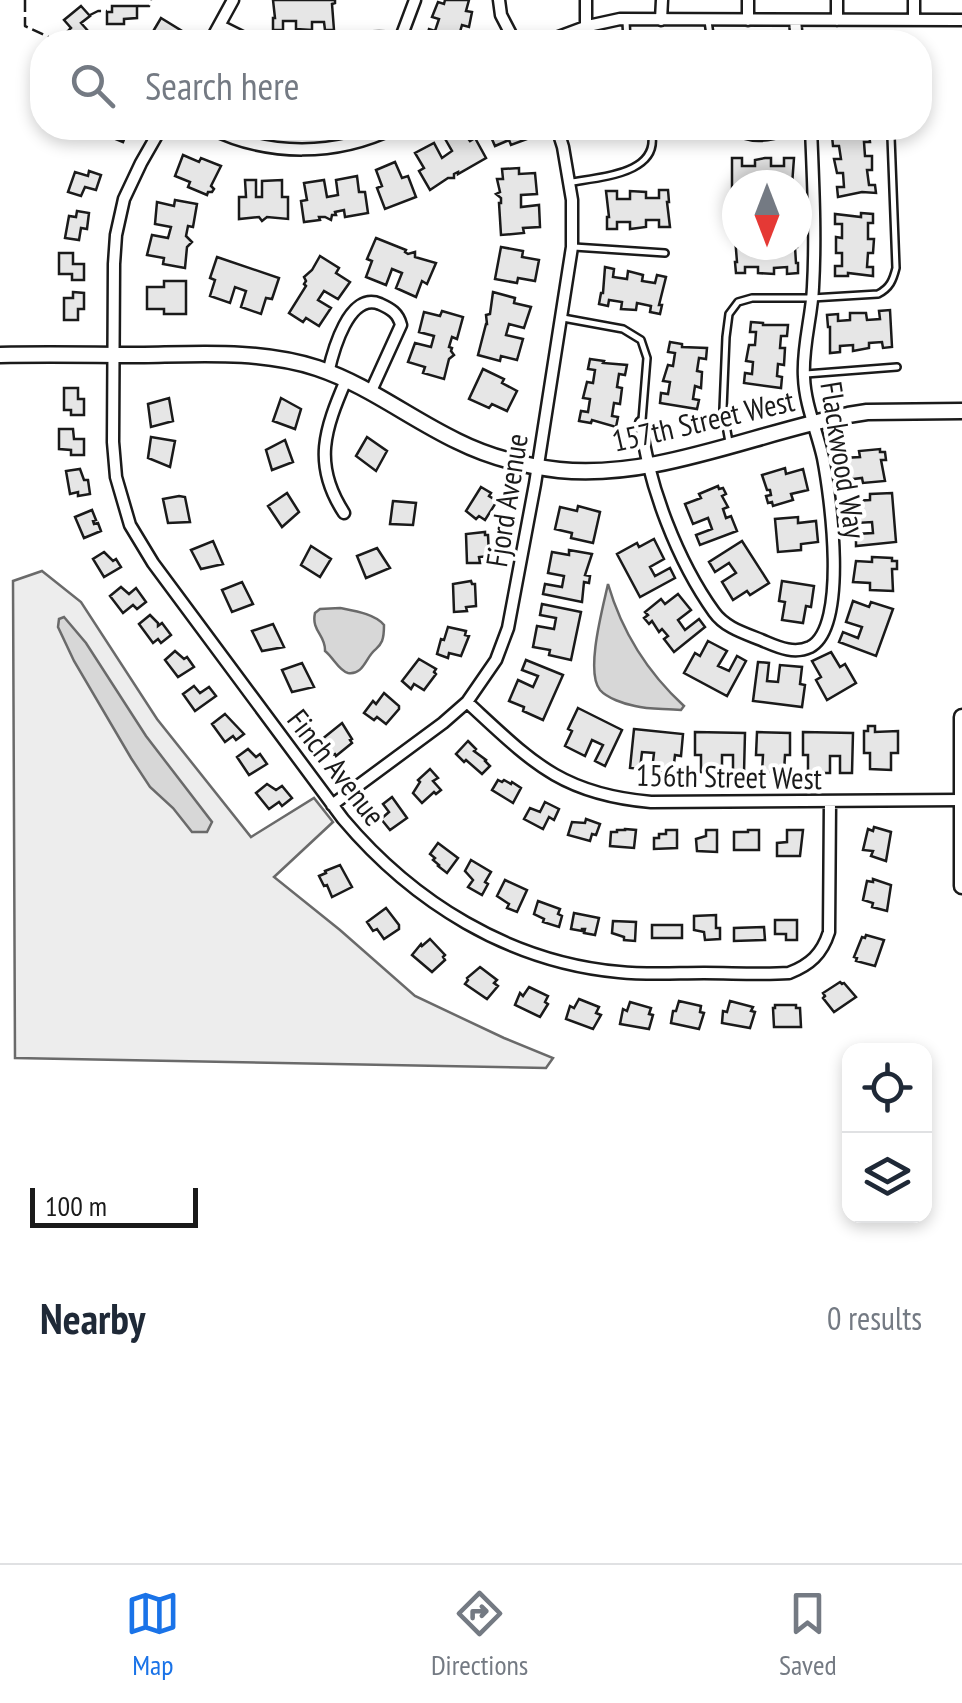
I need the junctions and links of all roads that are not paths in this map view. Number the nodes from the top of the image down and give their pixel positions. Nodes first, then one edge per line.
1 (233, 0) edge
2 (416, 0) edge
3 (500, 0) edge
4 (586, 0) edge
5 (662, 0) edge
6 (748, 0) edge
7 (837, 0) edge
8 (914, 0) edge
9 (626, 19) junction
10 (661, 20) junction
11 (708, 20) junction
12 (748, 20) junction
13 (795, 20) junction
14 (837, 20) junction
15 (914, 20) junction
16 (962, 20) edge
17 (220, 26) junction
18 (586, 26) junction
19 (218, 30) edge
20 (228, 30) edge
21 (405, 30) edge
22 (508, 30) edge
23 (576, 30) edge
24 (626, 30) edge
25 (709, 30) edge
26 (795, 30) edge
27 (154, 140) edge
28 (242, 140) edge
29 (363, 140) edge
30 (560, 140) edge
31 (652, 140) edge
32 (808, 140) edge
33 (891, 140) edge
34 (569, 183) junction
35 (814, 216) joint
36 (572, 247) junction
37 (666, 252) dead end
38 (812, 298) junction
39 (560, 318) junction
40 (0, 355) edge
41 (114, 355) junction
42 (898, 367) dead end
43 (328, 372) junction
44 (803, 374) junction
45 (346, 380) junction
46 (372, 390) junction
47 (962, 411) edge
48 (642, 423) joint
49 (812, 424) junction
50 (729, 445) junction
51 (649, 465) junction
52 (537, 466) junction
53 (344, 514) dead end
54 (467, 702) junction
55 (962, 717) edge
56 (962, 800) edge
57 (830, 802) junction
58 (332, 805) junction
59 (962, 886) edge

1 - 17 street
2 - 21 street
3 - 22 street
4 - 18 street
5 - 10 street
6 - 12 street
7 - 14 street
8 - 15 street
9 - 10 street
9 - 18 street
9 - 24 lane
10 - 11 street
11 - 12 street
11 - 25 lane
12 - 13 street
13 - 14 street
13 - 26 street
14 - 15 street
15 - 16 street
17 - 19 street
17 - 20 street
18 - 23 street
27 - 41 street, Finch Avenue
28 - 29 street
30 - 34 street, Fjord Avenue
31 - 34 lane
32 - 35 street, Flackwood Way
33 - 38 lane
34 - 36 street, Fjord Avenue
35 - 38 street, Flackwood Way
36 - 37 lane
36 - 39 street, Fjord Avenue
38 - 44 street, Flackwood Way
38 - 50 lane
39 - 48 lane
39 - 52 street, Fjord Avenue
40 - 41 street, 157th Street West
41 - 43 street, 157th Street West
41 - 58 street, Finch Avenue
42 - 44 lane
43 - 45 street, 157th Street West
43 - 46 street
44 - 49 street, Flackwood Way
45 - 46 street, 157th Street West
45 - 53 street
46 - 52 street, 157th Street West
47 - 49 street, 157th Street West
48 - 51 street
49 - 50 street, 157th Street West
49 - 51 street, Flackwood Way
50 - 51 street, 157th Street West
51 - 52 street, 157th Street West
52 - 54 street, Fjord Avenue
54 - 57 street, 156th Street West
54 - 58 street, Fjord Avenue
55 - 56 street
56 - 57 street, 156th Street West
56 - 59 street
57 - 58 street, Finch Avenue

